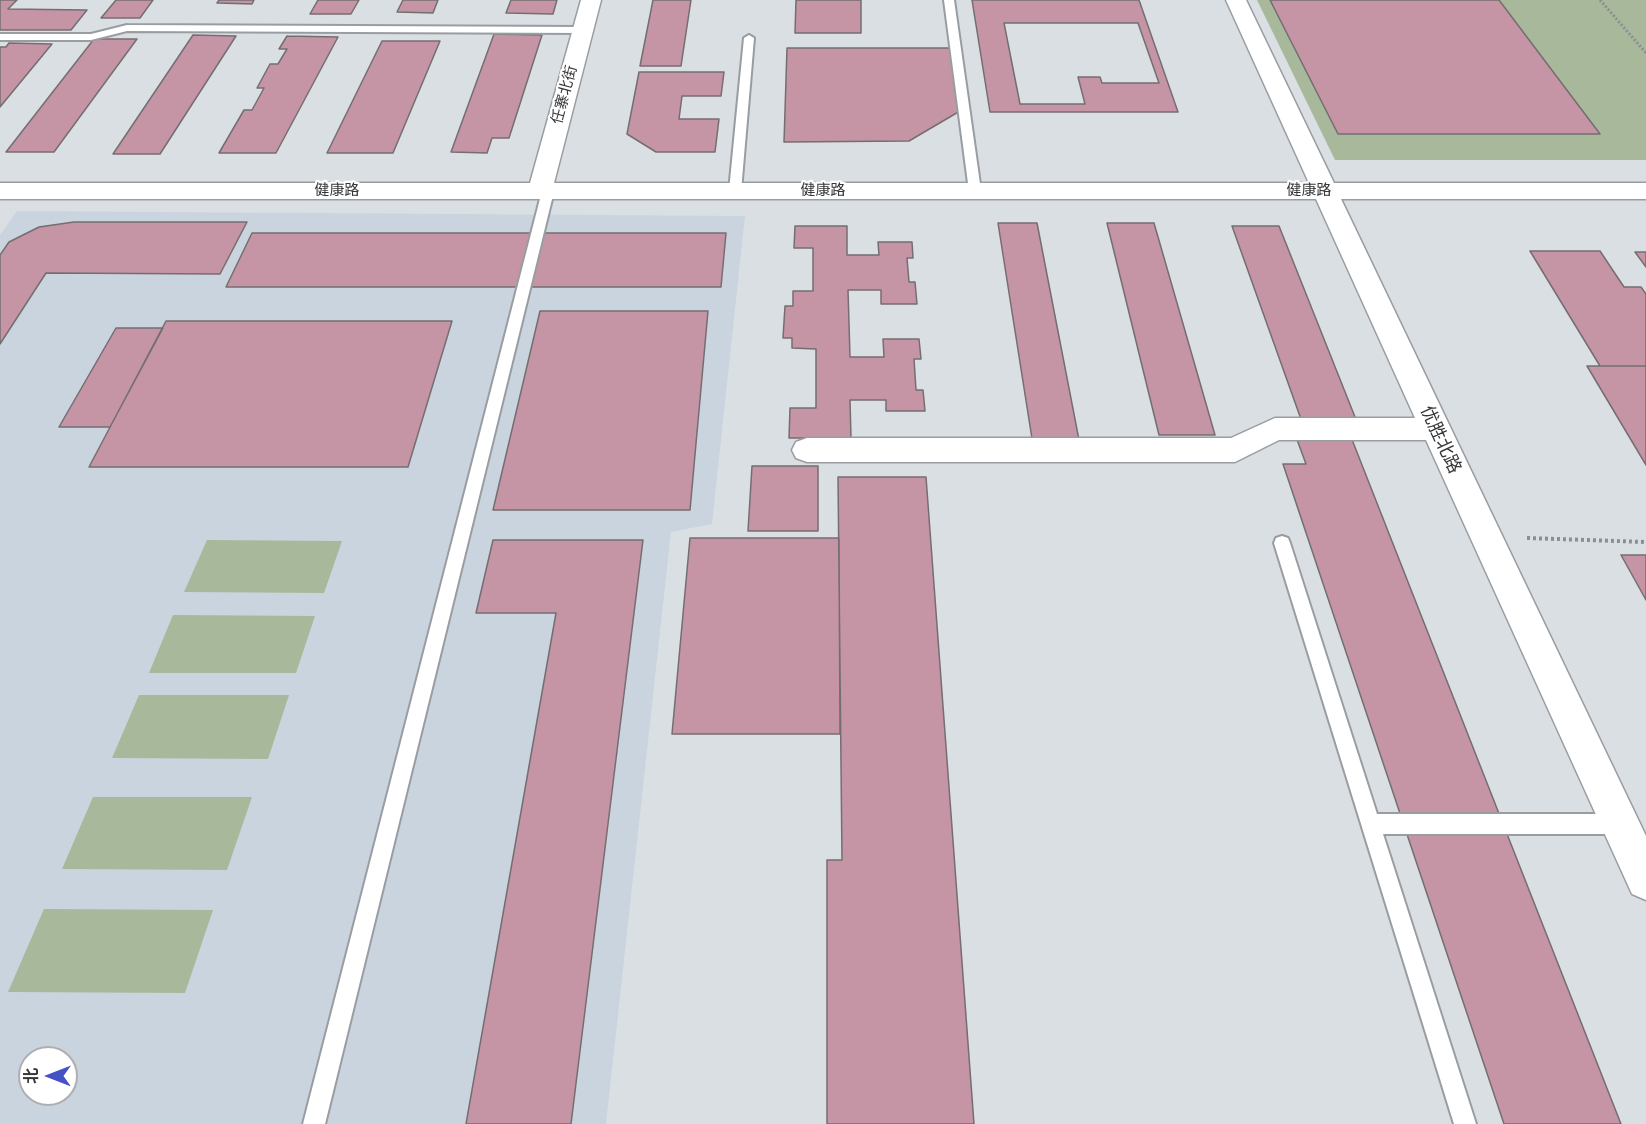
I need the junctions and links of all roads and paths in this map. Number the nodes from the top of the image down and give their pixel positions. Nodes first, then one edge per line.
1 (591, 0) edge
2 (949, 0) edge
3 (1236, 0) edge
4 (1600, 0) edge
5 (583, 30) junction
6 (0, 37) edge
7 (749, 38) dead end
8 (1646, 53) edge
9 (544, 191) junction
10 (735, 191) junction
11 (975, 191) junction
12 (1324, 191) junction
13 (1646, 191) edge
14 (2, 193) edge
15 (1435, 429) junction
16 (807, 450) dead end
17 (1485, 536) junction
18 (1646, 542) edge
19 (1282, 543) dead end
20 (1371, 824) junction
21 (1620, 824) junction
22 (1646, 880) edge
23 (314, 1124) edge
24 (1465, 1124) edge

1 - 5 street, 任寨北街
2 - 11 lane
3 - 12 street, 优胜北路
4 - 8 path
5 - 6 lane
5 - 9 street, 任寨北街
7 - 10 lane
9 - 10 street, 健康路
9 - 14 street, 健康路
9 - 23 lane
10 - 11 street, 健康路
11 - 12 street, 健康路
12 - 13 street, 健康路
12 - 15 street, 优胜北路
15 - 16 street
15 - 17 street, 优胜北路
17 - 18 path
17 - 21 street, 优胜北路
19 - 20 lane
20 - 21 lane
20 - 24 lane
21 - 22 street, 优胜北路

